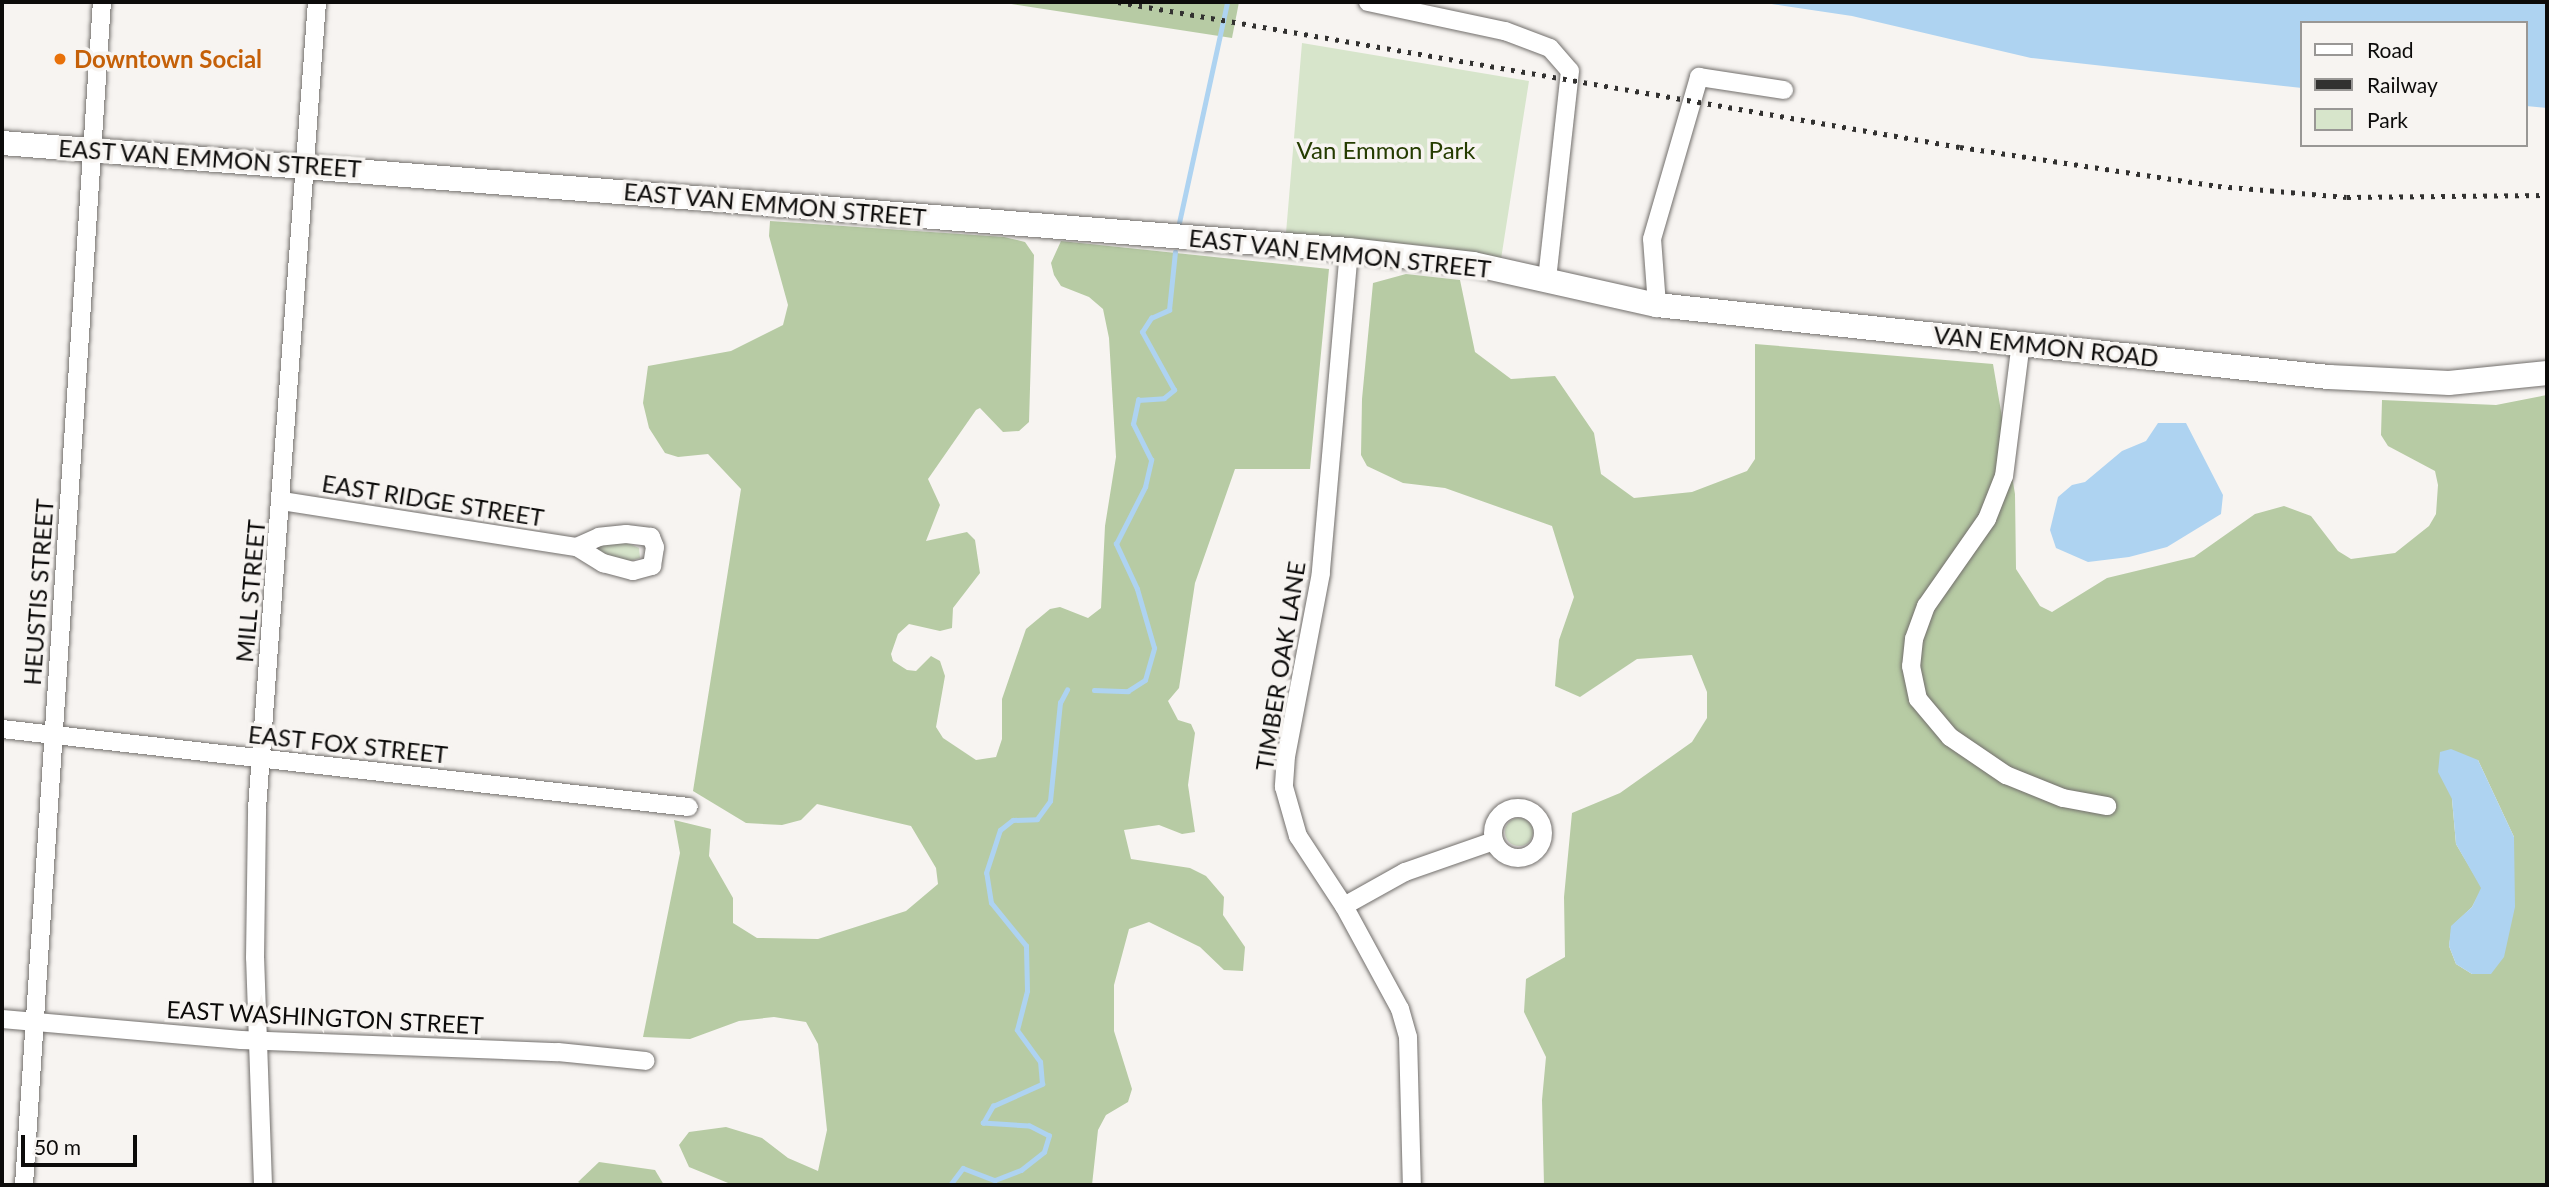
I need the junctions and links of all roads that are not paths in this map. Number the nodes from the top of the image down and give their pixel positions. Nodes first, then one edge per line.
1 (102, 2) edge
2 (317, 2) edge
3 (1368, 2) edge
4 (1784, 90) dead end
5 (2, 143) edge
6 (92, 148) junction
7 (308, 165) junction
8 (1349, 250) junction
9 (1547, 279) junction
10 (1657, 305) junction
11 (2021, 342) junction
12 (2547, 373) edge
13 (282, 501) junction
14 (577, 547) dead end
15 (2, 729) edge
16 (53, 735) junction
17 (261, 760) junction
18 (2107, 806) dead end
19 (689, 807) dead end
20 (1494, 841) dead end
21 (1344, 906) junction
22 (2, 1019) edge
23 (33, 1021) junction
24 (257, 1040) junction
25 (646, 1061) dead end
26 (24, 1185) edge
27 (263, 1185) edge
28 (1412, 1185) edge

1 - 6 street, HEUSTIS STREET
2 - 7 street, MILL STREET
3 - 9 street
4 - 10 street
5 - 6 street, EAST VAN EMMON STREET
6 - 7 street, EAST VAN EMMON STREET
6 - 16 street, HEUSTIS STREET
7 - 8 street, EAST VAN EMMON STREET
7 - 13 street, MILL STREET
8 - 9 street, EAST VAN EMMON STREET
8 - 21 street, TIMBER OAK LANE
9 - 10 street, VAN EMMON ROAD
10 - 11 street, VAN EMMON ROAD
11 - 12 street, VAN EMMON ROAD
11 - 18 street
13 - 14 street, EAST RIDGE STREET
13 - 17 street, MILL STREET
15 - 16 street, EAST FOX STREET
16 - 17 street, EAST FOX STREET
16 - 23 street, HEUSTIS STREET
17 - 19 street, EAST FOX STREET
17 - 24 street, MILL STREET
20 - 21 street
21 - 28 street, TIMBER OAK LANE
22 - 23 street, EAST WASHINGTON STREET
23 - 24 street, EAST WASHINGTON STREET
23 - 26 street, HEUSTIS STREET
24 - 25 street, EAST WASHINGTON STREET
24 - 27 street, MILL STREET

